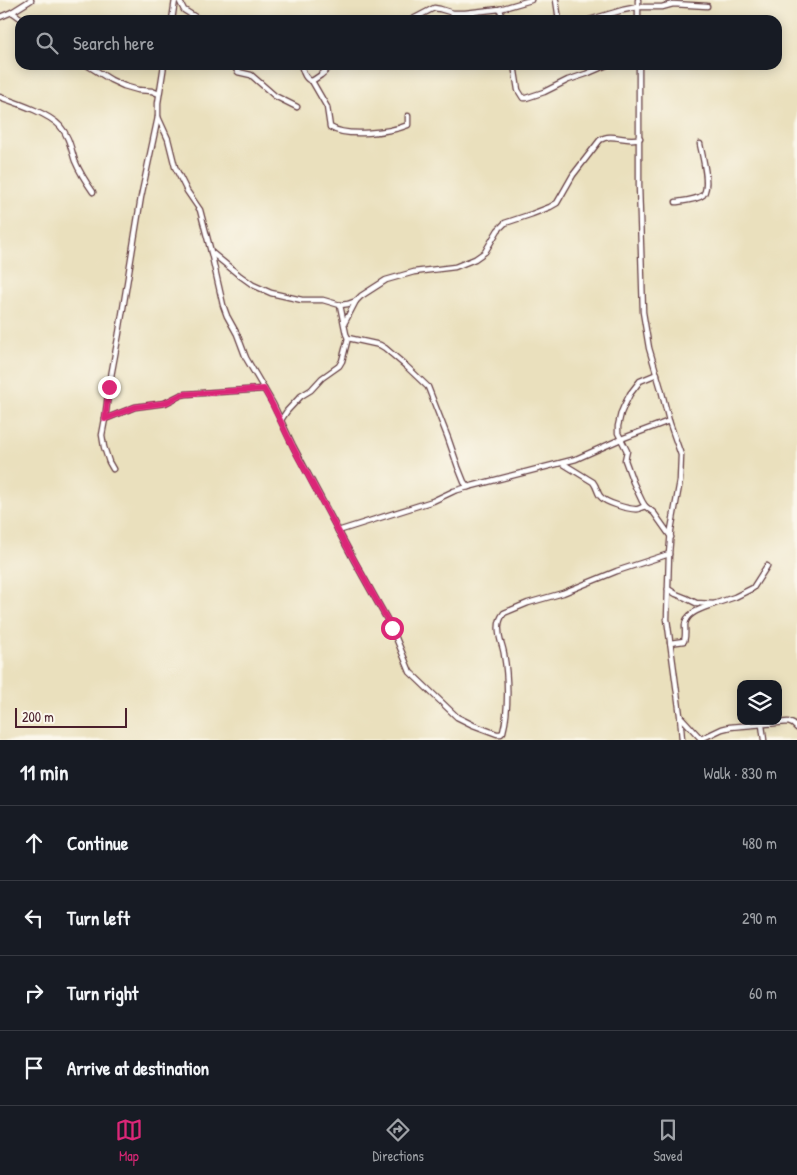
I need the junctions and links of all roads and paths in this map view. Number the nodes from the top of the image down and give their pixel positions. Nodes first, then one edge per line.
1 (31, 0) edge
2 (177, 0) edge
3 (531, 0) edge
4 (556, 0) edge
5 (638, 0) edge
6 (708, 6) dead end
7 (638, 7) junction
8 (500, 9) junction
9 (12, 12) junction
10 (16, 15) edge
11 (173, 15) edge
12 (192, 15) edge
13 (421, 15) edge
14 (502, 15) edge
15 (558, 15) edge
16 (606, 15) edge
17 (638, 15) edge
18 (0, 17) edge
19 (95, 70) edge
20 (163, 70) edge
21 (236, 70) edge
22 (302, 70) edge
23 (326, 70) edge
24 (515, 70) edge
25 (595, 70) edge
26 (639, 70) edge
27 (312, 81) junction
28 (159, 94) junction
29 (0, 97) edge
30 (297, 107) dead end
31 (408, 116) dead end
32 (158, 117) junction
33 (640, 138) junction
34 (700, 144) dead end
35 (93, 192) dead end
36 (676, 202) dead end
37 (211, 252) junction
38 (356, 301) junction
39 (340, 305) junction
40 (345, 322) junction
41 (348, 338) junction
42 (657, 374) junction
43 (264, 389) junction
44 (105, 419) junction
45 (281, 420) junction
46 (669, 421) junction
47 (620, 439) junction
48 (562, 463) junction
49 (113, 469) dead end
50 (468, 487) junction
51 (645, 506) junction
52 (338, 531) junction
53 (671, 537) junction
54 (669, 554) junction
55 (766, 566) dead end
56 (668, 589) junction
57 (714, 604) junction
58 (670, 643) junction
59 (680, 716) junction
60 (782, 723) edge
61 (762, 725) joint
62 (797, 728) edge
63 (682, 740) edge
64 (701, 740) edge
65 (764, 740) edge

1 - 9 street
2 - 11 street
2 - 12 street
3 - 8 street
4 - 15 street
5 - 7 street
6 - 7 street
7 - 16 street
7 - 17 street
8 - 13 street
8 - 14 street
9 - 10 street
9 - 18 street
19 - 28 street
20 - 28 street
21 - 30 street
22 - 27 street
23 - 27 street
24 - 25 street
26 - 33 street
27 - 31 street
28 - 32 street
29 - 35 street
32 - 37 street
32 - 44 street
33 - 38 street
33 - 42 street
34 - 36 street
37 - 39 street
37 - 43 street
38 - 39 street
38 - 40 street
39 - 40 street
40 - 41 street
41 - 45 street
41 - 50 street
42 - 46 street
42 - 47 street
43 - 44 street
43 - 45 street
44 - 49 street
45 - 52 street
46 - 47 street
46 - 53 street
47 - 48 street
47 - 51 street
48 - 50 street
48 - 51 street
50 - 52 street
51 - 53 street
52 - 54 street
53 - 54 street
54 - 56 street
55 - 57 street
56 - 57 street
56 - 58 street
57 - 58 street
58 - 59 street
59 - 63 street
59 - 64 street
60 - 62 street
61 - 64 street
61 - 65 street

